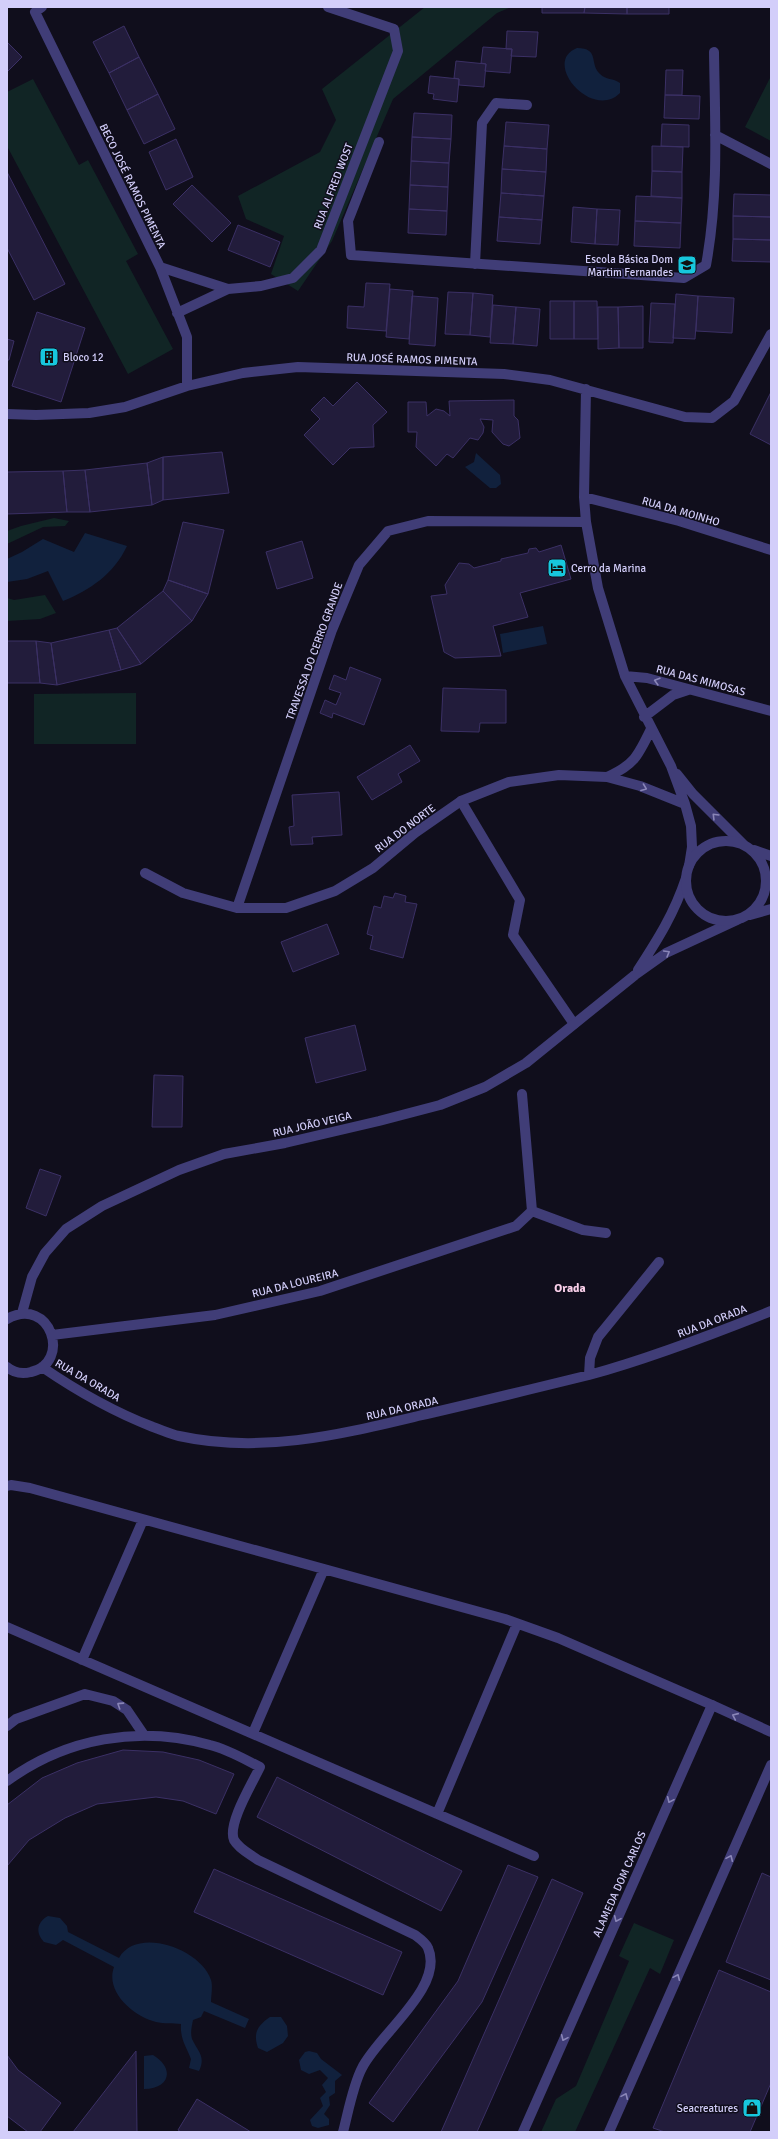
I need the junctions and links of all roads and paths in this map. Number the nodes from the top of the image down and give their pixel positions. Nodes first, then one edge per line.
1 (42, 7) edge
2 (328, 7) edge
3 (714, 52) dead end
4 (527, 105) dead end
5 (715, 135) junction
6 (379, 142) dead end
7 (771, 164) edge
8 (475, 264) junction
9 (160, 267) junction
10 (228, 289) junction
11 (177, 313) junction
12 (771, 334) edge
13 (187, 386) junction
14 (586, 389) junction
15 (7, 414) edge
16 (584, 497) junction
17 (586, 522) junction
18 (771, 550) edge
19 (625, 676) junction
20 (688, 690) junction
21 (771, 711) edge
22 (644, 717) junction
23 (651, 730) junction
24 (671, 766) junction
25 (607, 777) junction
26 (461, 801) junction
27 (685, 804) junction
28 (747, 846) junction
29 (771, 856) edge
30 (689, 866) junction
31 (145, 874) dead end
32 (686, 878) junction
33 (237, 908) junction
34 (771, 909) edge
35 (748, 915) junction
36 (737, 920) junction
37 (635, 975) junction
38 (574, 1024) junction
39 (522, 1094) dead end
40 (532, 1211) junction
41 (606, 1233) dead end
42 (659, 1262) dead end
43 (771, 1311) edge
44 (22, 1314) junction
45 (7, 1319) edge
46 (52, 1335) junction
47 (42, 1367) junction
48 (7, 1368) edge
49 (589, 1375) junction
50 (7, 1486) edge
51 (143, 1520) junction
52 (324, 1569) junction
53 (517, 1624) junction
54 (7, 1627) edge
55 (82, 1660) junction
56 (712, 1705) junction
57 (7, 1726) edge
58 (771, 1732) edge
59 (253, 1733) junction
60 (144, 1735) junction
61 (771, 1765) edge
62 (7, 1781) edge
63 (437, 1814) junction
64 (534, 1856) dead end
65 (343, 2132) edge
66 (523, 2132) edge
67 (609, 2132) edge

1 - 9 street, BECO JOSÉ RAMOS PIMENTA
2 - 10 street, RUA ALFRED WOST
3 - 5 street
4 - 8 street
5 - 7 street
5 - 8 street
6 - 8 street
9 - 10 street, RUA ALFRED WOST
9 - 11 street, BECO JOSÉ RAMOS PIMENTA
10 - 11 street
11 - 13 street, BECO JOSÉ RAMOS PIMENTA
12 - 14 street, RUA JOSÉ RAMOS PIMENTA
13 - 14 street, RUA JOSÉ RAMOS PIMENTA
13 - 15 street, RUA JOSÉ RAMOS PIMENTA
14 - 16 street
16 - 17 street
16 - 18 street, RUA DA MOINHO
17 - 19 street
17 - 33 street, TRAVESSA DO CERRO GRANDE
20 -> 19 street, RUA DAS MIMOSAS
19 - 22 street
20 - 21 street, RUA DAS MIMOSAS
20 - 22 street
22 - 23 street
23 - 24 street
23 - 25 street
24 - 27 street
28 -> 24 street
25 - 26 street, RUA DO NORTE
25 -> 27 street, RUA DO NORTE
26 - 33 street, RUA DO NORTE
26 - 38 street
27 - 30 street
28 - 29 street
28 - 30 street
28 - 35 street
30 - 32 street
31 - 33 street, RUA DO NORTE
32 - 36 street
32 - 37 street
34 - 35 street
35 - 36 street
37 -> 36 street, RUA JOÃO VEIGA
37 - 38 street, RUA JOÃO VEIGA
38 - 44 street, RUA JOÃO VEIGA
39 - 40 street
40 - 41 street
40 - 46 street, RUA DA LOUREIRA
42 - 49 street
43 - 49 street, RUA DA ORADA
44 - 45 street
44 - 46 street
46 - 47 street
47 - 48 street
47 - 49 street, RUA DA ORADA
50 - 51 street
51 - 52 street
51 - 55 street
52 - 53 street
52 - 59 street
53 - 56 street
53 - 63 street
54 - 55 street
55 - 59 street
58 -> 56 street
56 -> 66 street, ALAMEDA DOM CARLOS
60 -> 57 street
59 - 63 street
60 - 62 street
60 - 65 street
67 -> 61 street
63 - 64 street

